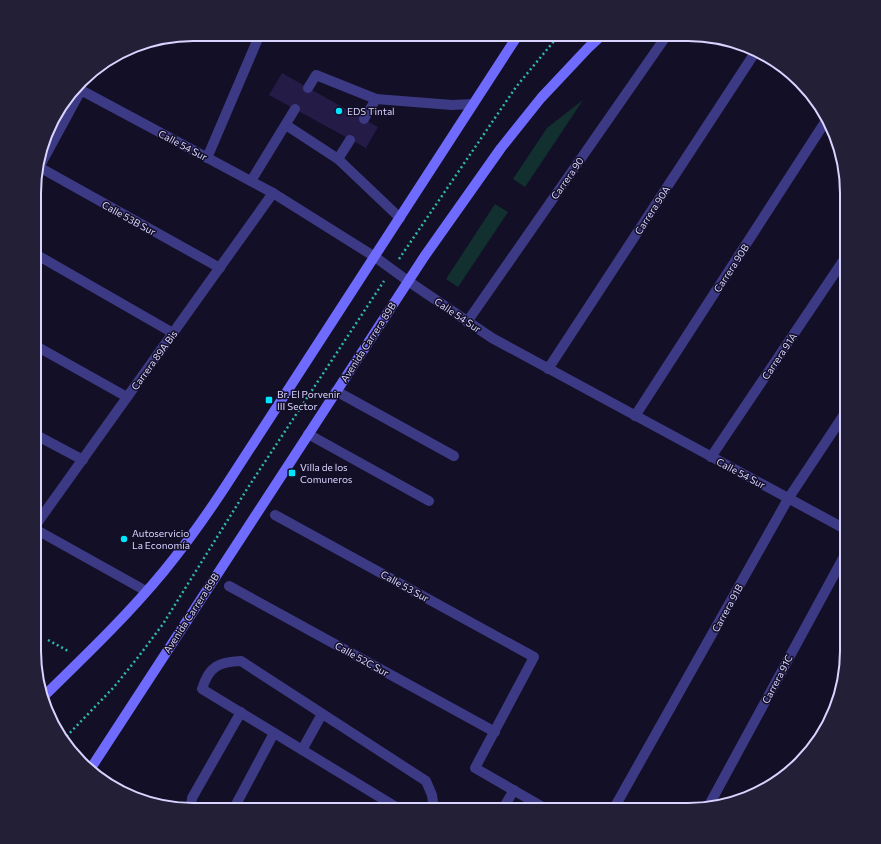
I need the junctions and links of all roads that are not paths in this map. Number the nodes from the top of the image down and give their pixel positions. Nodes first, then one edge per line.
1 (257, 41) edge
2 (514, 41) edge
3 (596, 41) edge
4 (663, 41) edge
5 (753, 56) edge
6 (308, 88) dead end
7 (82, 90) edge
8 (74, 99) edge
9 (376, 99) junction
10 (473, 104) junction
11 (296, 109) dead end
12 (364, 119) dead end
13 (286, 125) junction
14 (823, 125) edge
15 (350, 140) dead end
16 (46, 153) edge
17 (207, 158) junction
18 (338, 159) junction
19 (43, 171) edge
20 (251, 181) junction
21 (273, 193) junction
22 (400, 218) junction
23 (375, 257) junction
24 (41, 258) edge
25 (840, 264) edge
26 (220, 268) junction
27 (408, 281) junction
28 (467, 322) junction
29 (173, 333) junction
30 (41, 349) edge
31 (548, 369) junction
32 (336, 390) junction
33 (127, 397) junction
34 (635, 416) junction
35 (840, 421) edge
36 (308, 434) junction
37 (41, 438) edge
38 (454, 456) dead end
39 (711, 457) junction
40 (83, 460) junction
41 (788, 499) junction
42 (429, 501) dead end
43 (275, 515) dead end
44 (41, 520) edge
45 (840, 526) edge
46 (41, 531) edge
47 (840, 564) edge
48 (229, 586) dead end
49 (146, 591) junction
50 (47, 693) edge
51 (241, 712) junction
52 (322, 714) junction
53 (495, 732) junction
54 (274, 733) junction
55 (302, 750) junction
56 (93, 765) edge
57 (514, 790) junction
58 (711, 801) edge
59 (191, 803) edge
60 (236, 803) edge
61 (389, 803) edge
62 (433, 803) edge
63 (506, 803) edge
64 (536, 803) edge
65 (617, 803) edge

1 - 17 street
2 - 10 main road
3 - 27 main road, Avenida Carrera 89B
4 - 28 street, Carrera 90
5 - 31 street, Carrera 90A
6 - 9 street
7 - 17 street, Calle 54 Sur
8 - 16 street
9 - 10 street
9 - 12 street
10 - 22 main road
11 - 13 street
13 - 18 street
13 - 20 street
14 - 34 street, Carrera 90B
15 - 18 street
17 - 20 street, Calle 54 Sur
18 - 22 street
19 - 26 street, Calle 53B Sur
20 - 21 street, Calle 54 Sur
21 - 23 street, Calle 54 Sur
21 - 26 street, Carrera 89A Bis
22 - 23 main road
23 - 27 street, Calle 54 Sur
23 - 49 main road
24 - 29 street
25 - 39 street, Carrera 91A
26 - 29 street, Carrera 89A Bis
27 - 28 street, Calle 54 Sur
27 - 32 main road, Avenida Carrera 89B
28 - 31 street, Calle 54 Sur
29 - 33 street, Carrera 89A Bis
30 - 33 street
31 - 34 street, Calle 54 Sur
32 - 36 main road, Avenida Carrera 89B
32 - 38 street
33 - 40 street, Carrera 89A Bis
34 - 39 street, Calle 54 Sur
35 - 41 street, Carrera 91B
36 - 42 street
36 - 56 main road, Avenida Carrera 89B
37 - 40 street
39 - 41 street, Calle 54 Sur
40 - 44 street, Carrera 89A Bis
41 - 45 street, Calle 54 Sur
41 - 65 street, Carrera 91B
43 - 53 street, Calle 53 Sur
46 - 49 street
47 - 58 street, Carrera 91C
48 - 53 street, Calle 52C Sur
49 - 50 main road
51 - 52 street
51 - 54 street
51 - 59 street
52 - 55 street
52 - 62 street
53 - 57 street
54 - 55 street
54 - 60 street
55 - 61 street
57 - 63 street
57 - 64 street

